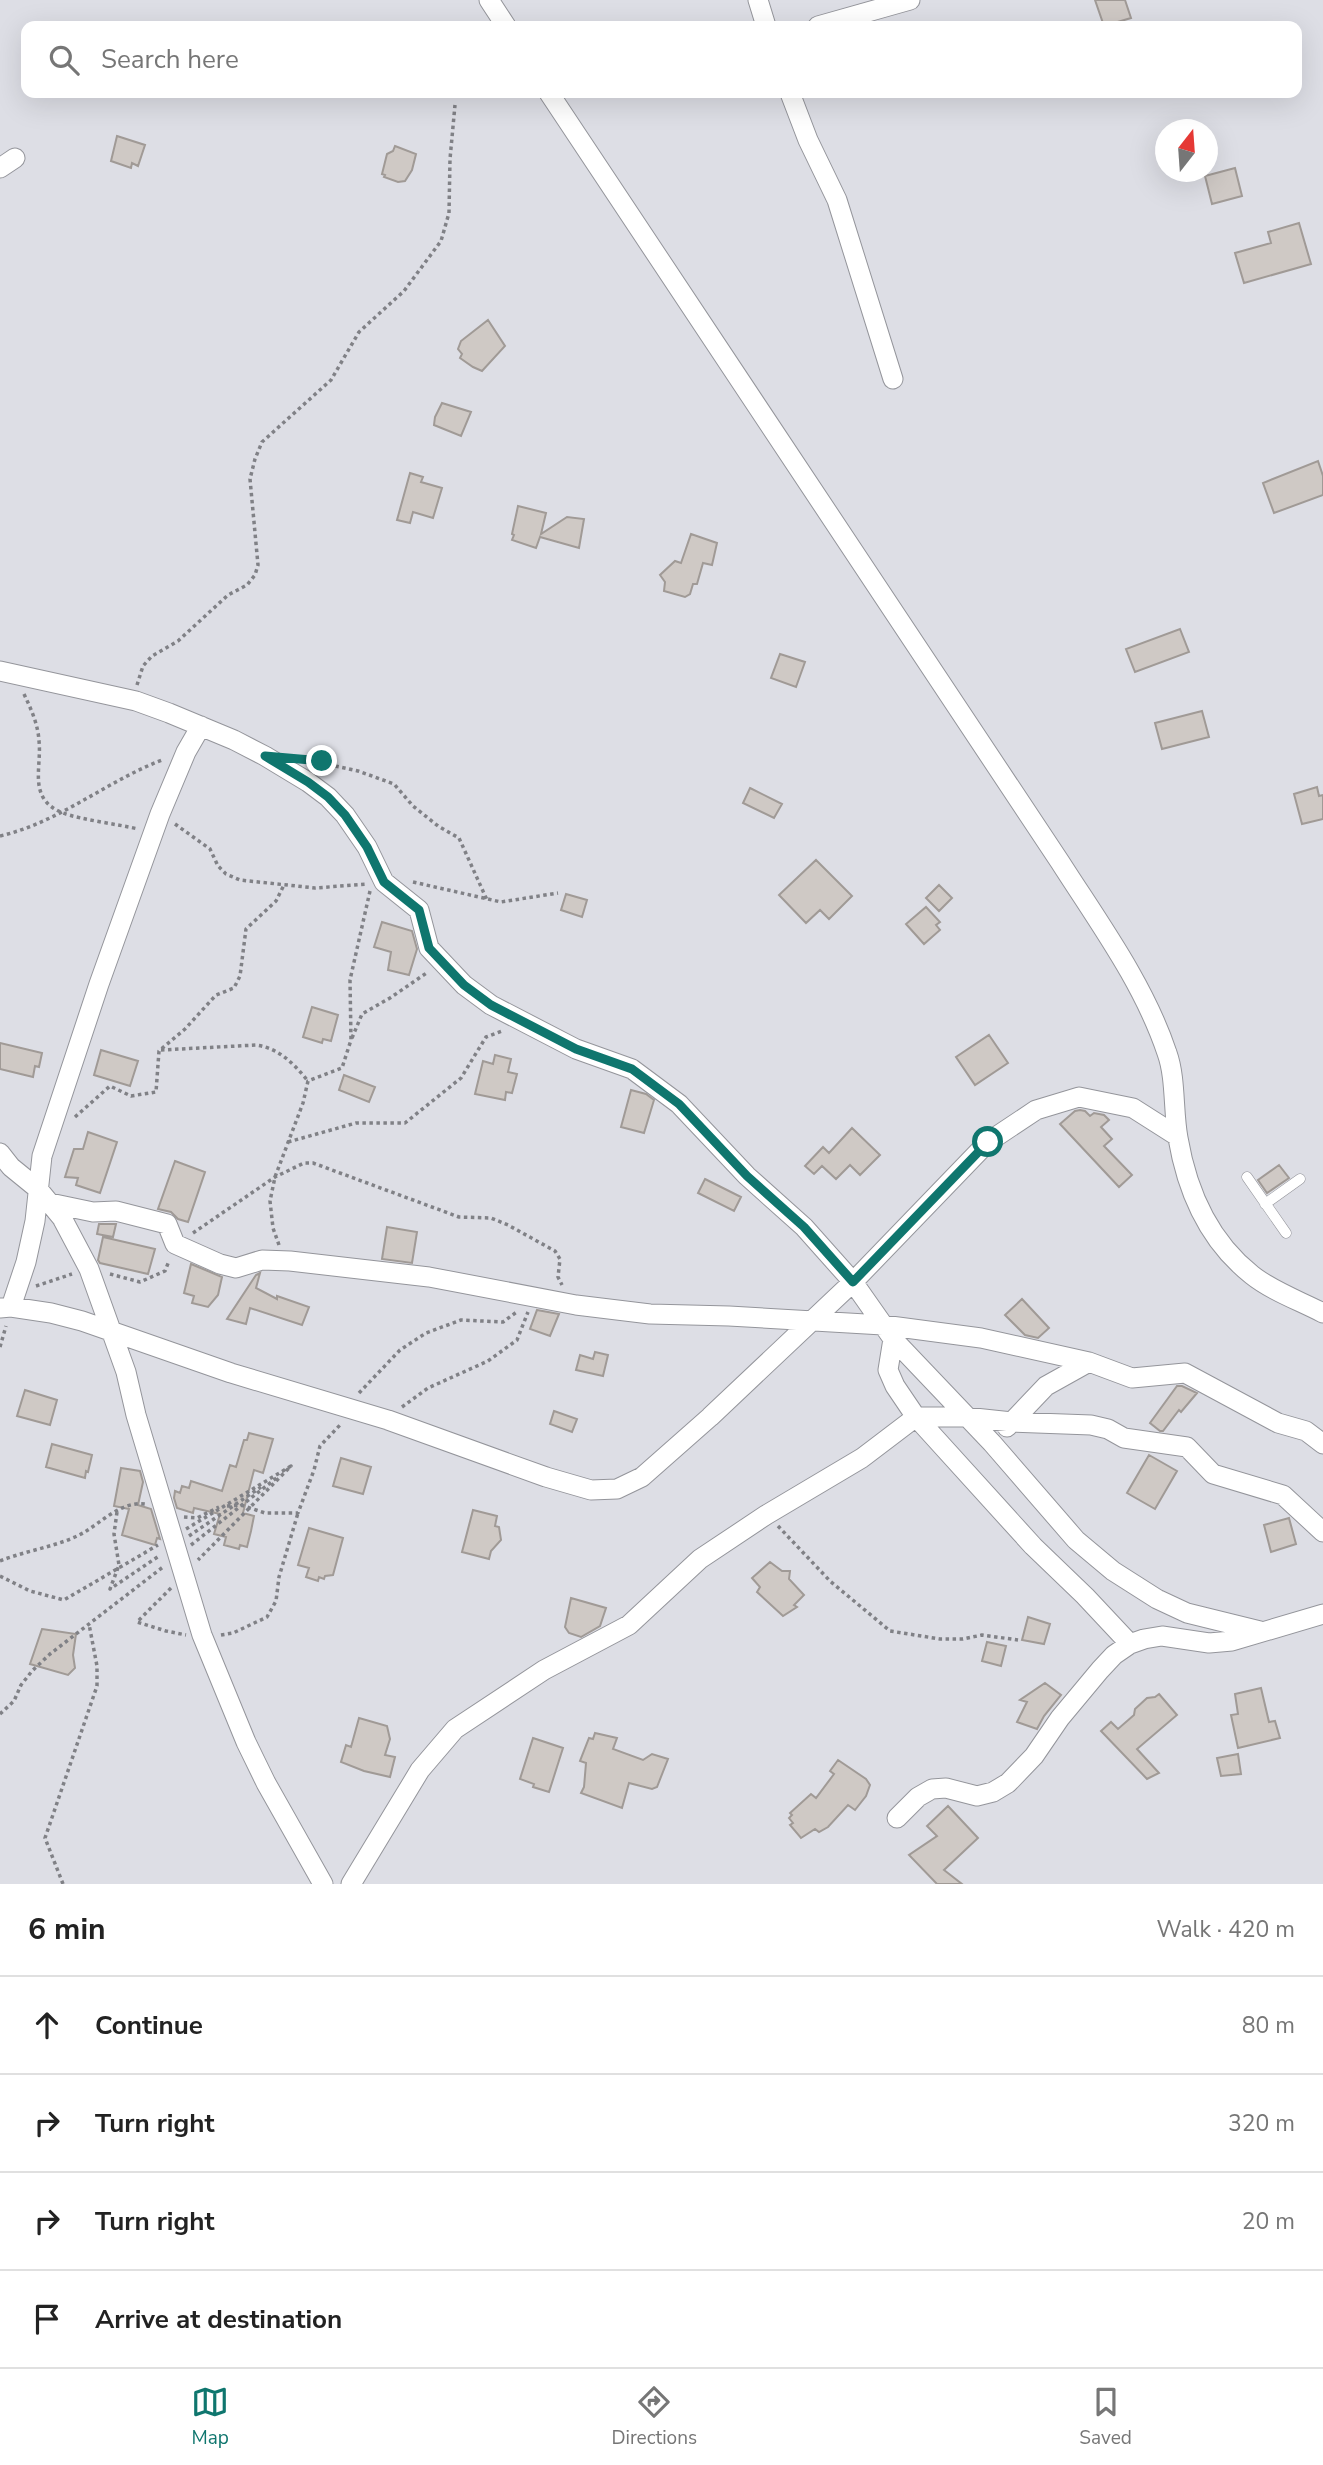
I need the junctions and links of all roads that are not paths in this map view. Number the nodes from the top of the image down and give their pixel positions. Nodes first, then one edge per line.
1 (489, 0) edge
2 (758, 0) edge
3 (910, 0) edge
4 (503, 21) edge
5 (764, 21) edge
6 (836, 21) edge
7 (552, 98) edge
8 (792, 98) edge
9 (893, 379) dead end
10 (7, 673) edge
11 (201, 726) junction
12 (1177, 1136) junction
13 (0, 1153) edge
14 (1247, 1177) dead end
15 (1300, 1179) dead end
16 (44, 1196) junction
17 (1265, 1204) junction
18 (1286, 1233) dead end
19 (853, 1282) junction
20 (9, 1302) edge
21 (1323, 1313) edge
22 (810, 1321) junction
23 (888, 1332) junction
24 (113, 1333) junction
25 (1088, 1362) junction
26 (916, 1417) junction
27 (965, 1417) junction
28 (1012, 1422) junction
29 (992, 1443) junction
30 (1323, 1444) edge
31 (1323, 1532) edge
32 (1323, 1614) edge
33 (1260, 1631) junction
34 (1130, 1644) junction
35 (897, 1818) dead end
36 (323, 1884) edge
37 (351, 1884) edge

1 - 4 street
2 - 5 street
3 - 6 street
7 - 12 street
8 - 9 street
10 - 11 street
11 - 16 street
11 - 19 street
12 - 19 street
12 - 21 street
13 - 16 street
14 - 17 lane
15 - 17 lane
16 - 20 street
16 - 22 street
16 - 24 street
17 - 18 lane
19 - 22 street
19 - 23 street
20 - 24 street
22 - 23 street
22 - 24 street
23 - 25 street
23 - 26 street
23 - 27 street
24 - 36 street
25 - 28 street
25 - 30 street
26 - 27 street
26 - 34 street
26 - 37 street
27 - 28 street
27 - 29 street
28 - 29 street
28 - 31 street
29 - 33 street
32 - 33 street
33 - 34 street
34 - 35 street

